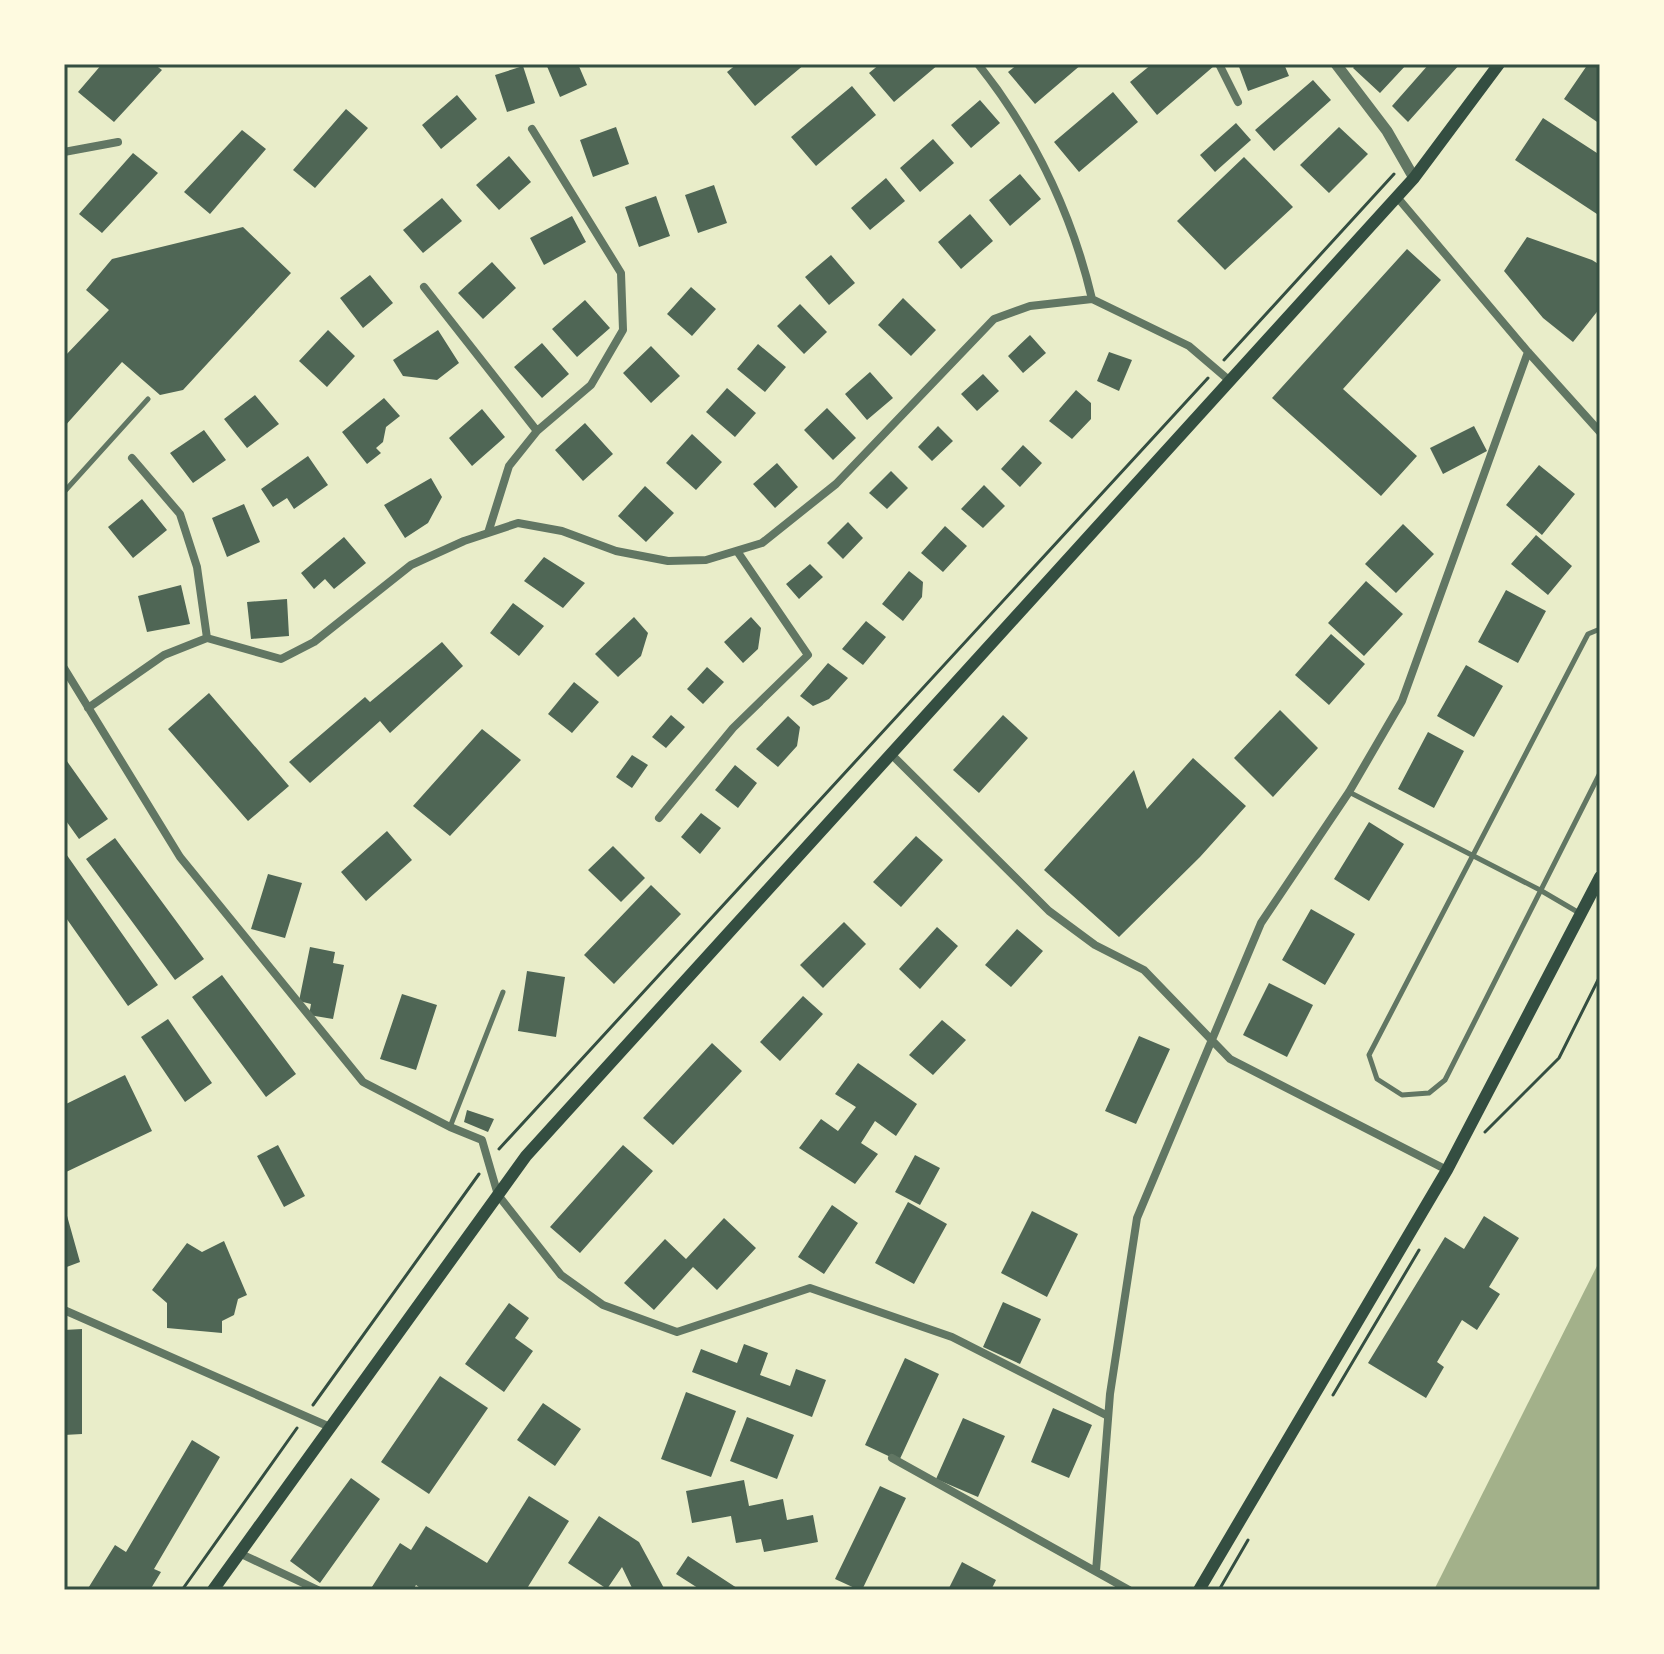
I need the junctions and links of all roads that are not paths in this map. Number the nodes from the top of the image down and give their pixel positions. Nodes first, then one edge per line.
1 (978, 64) edge
2 (1219, 64) edge
3 (1336, 64) edge
4 (1499, 64) edge
5 (1238, 102) dead end
6 (532, 129) dead end
7 (118, 142) dead end
8 (64, 152) edge
9 (1414, 178) junction
10 (1397, 197) junction
11 (424, 287) dead end
12 (1092, 299) junction
13 (1528, 352) junction
14 (1230, 381) junction
15 (148, 399) dead end
16 (537, 431) junction
17 (1600, 432) edge
18 (132, 458) dead end
19 (64, 492) edge
20 (488, 533) junction
21 (737, 551) junction
22 (1600, 629) edge
23 (207, 638) junction
24 (64, 668) edge
25 (88, 708) junction
26 (891, 754) junction
27 (1600, 773) edge
28 (1349, 792) junction
29 (659, 818) dead end
30 (1472, 857) junction
31 (1600, 877) edge
32 (1540, 890) junction
33 (1582, 915) junction
34 (503, 992) dead end
35 (1212, 1041) junction
36 (450, 1127) junction
37 (1447, 1170) junction
38 (498, 1195) junction
39 (64, 1310) edge
40 (1108, 1416) junction
41 (330, 1427) junction
42 (892, 1458) dead end
43 (239, 1553) junction
44 (1096, 1571) junction
45 (213, 1590) edge
46 (318, 1590) edge
47 (1129, 1590) edge
48 (1199, 1590) edge

1 - 12 street
2 - 5 street
3 - 9 street
4 - 9 main road
6 - 16 street
7 - 8 street
9 - 10 main road
10 - 13 street
10 - 14 main road
11 - 16 street
12 - 14 street
12 - 21 street
13 - 17 street
13 - 28 street
14 - 26 main road
15 - 19 lane
16 - 20 street
18 - 23 street
20 - 21 street
20 - 23 street
21 - 29 street
22 - 30 lane
23 - 25 street
24 - 25 street
25 - 36 street
26 - 35 street
26 - 38 main road
27 - 32 lane
28 - 30 lane
28 - 35 street
30 - 32 lane
30 - 32 lane
31 - 33 main road
32 - 33 lane
33 - 37 main road
34 - 36 lane
35 - 37 street
35 - 40 street
36 - 38 street
37 - 48 main road
38 - 40 street
38 - 41 main road
39 - 41 street
40 - 44 street
41 - 43 main road
42 - 44 street
43 - 45 main road
43 - 46 street
44 - 47 street

